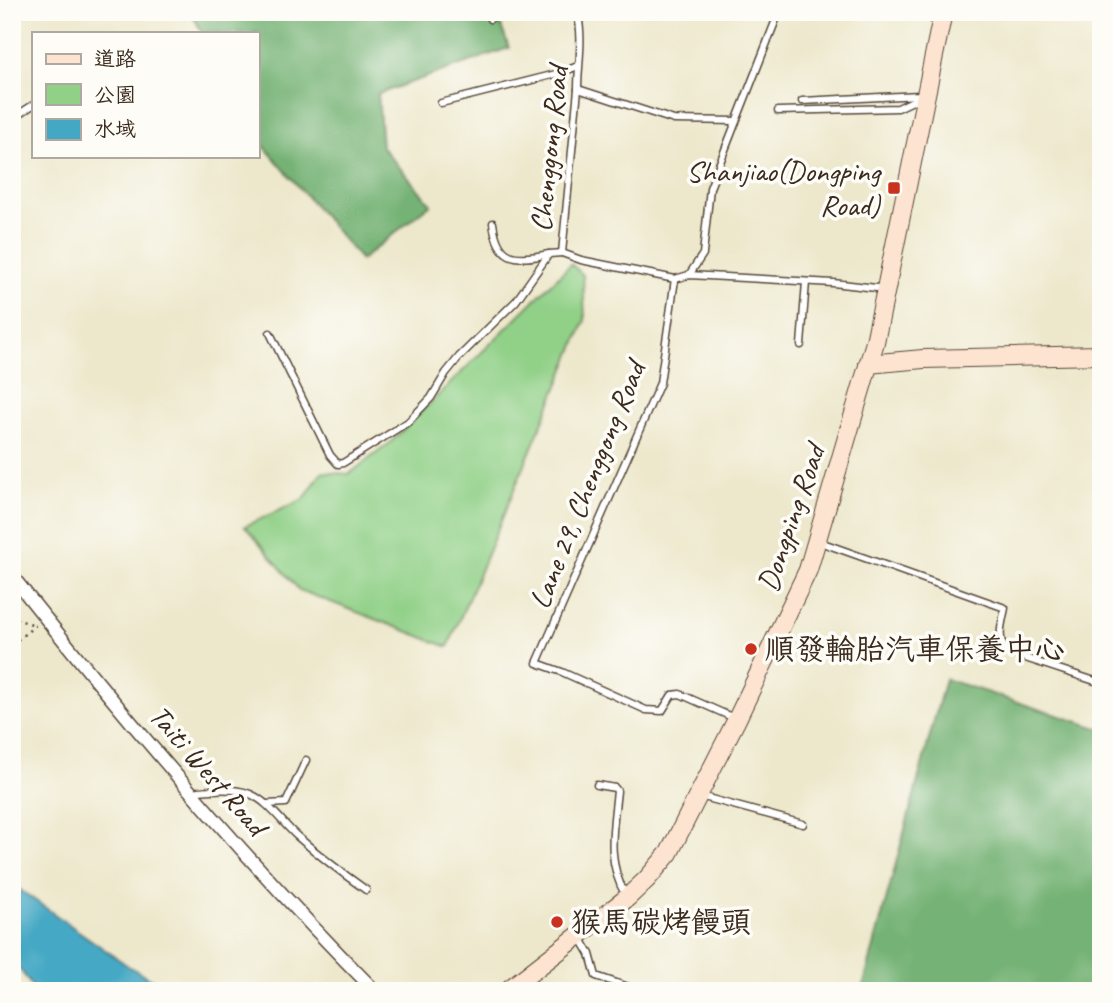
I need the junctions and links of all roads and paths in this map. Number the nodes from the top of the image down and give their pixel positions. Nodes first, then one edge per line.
1 (576, 12) edge
2 (779, 12) edge
3 (943, 12) edge
4 (578, 66) junction
5 (578, 89) junction
6 (925, 95) junction
7 (802, 101) dead end
8 (441, 103) dead end
9 (32, 106) edge
10 (778, 111) dead end
11 (736, 121) junction
12 (12, 145) edge
13 (493, 223) dead end
14 (562, 253) junction
15 (549, 254) junction
16 (689, 275) junction
17 (675, 279) junction
18 (806, 282) junction
19 (887, 289) junction
20 (270, 332) dead end
21 (801, 345) dead end
22 (1101, 355) edge
23 (868, 365) junction
24 (818, 541) junction
25 (12, 576) edge
26 (12, 613) edge
27 (12, 645) edge
28 (1101, 682) edge
29 (737, 719) junction
30 (306, 760) dead end
31 (597, 785) dead end
32 (191, 792) junction
33 (698, 795) junction
34 (267, 804) junction
35 (803, 824) dead end
36 (366, 890) dead end
37 (628, 898) junction
38 (579, 936) junction
39 (374, 991) edge
40 (507, 991) edge
41 (640, 991) edge

1 - 4 lane, Chenggong Road
2 - 11 lane
3 - 6 main road, Dongping Road
4 - 5 lane, Chenggong Road
4 - 8 lane
5 - 11 lane
5 - 14 lane, Chenggong Road
6 - 7 lane
6 - 10 lane
6 - 19 main road, Dongping Road
9 - 12 lane
11 - 16 lane
13 - 15 lane
14 - 15 lane
14 - 17 lane, Chenggong Road
15 - 20 lane
16 - 17 lane, Chenggong Road
16 - 18 lane, Chenggong Road
17 - 29 lane, Lane 29, Chenggong Road
18 - 19 lane, Chenggong Road
18 - 21 lane
19 - 23 main road, Dongping Road
22 - 23 main road
23 - 24 main road, Dongping Road
24 - 28 lane
24 - 29 main road, Dongping Road
25 - 32 street, Taiti West Road
26 - 27 path
29 - 33 main road, Dongping Road
30 - 34 lane
31 - 37 lane
32 - 34 lane
32 - 39 street, Taiti West Road
33 - 35 lane
33 - 37 main road, Dongping Road
34 - 36 lane
37 - 38 main road, Dongping Road
38 - 40 main road, Dongping Road
38 - 41 lane

